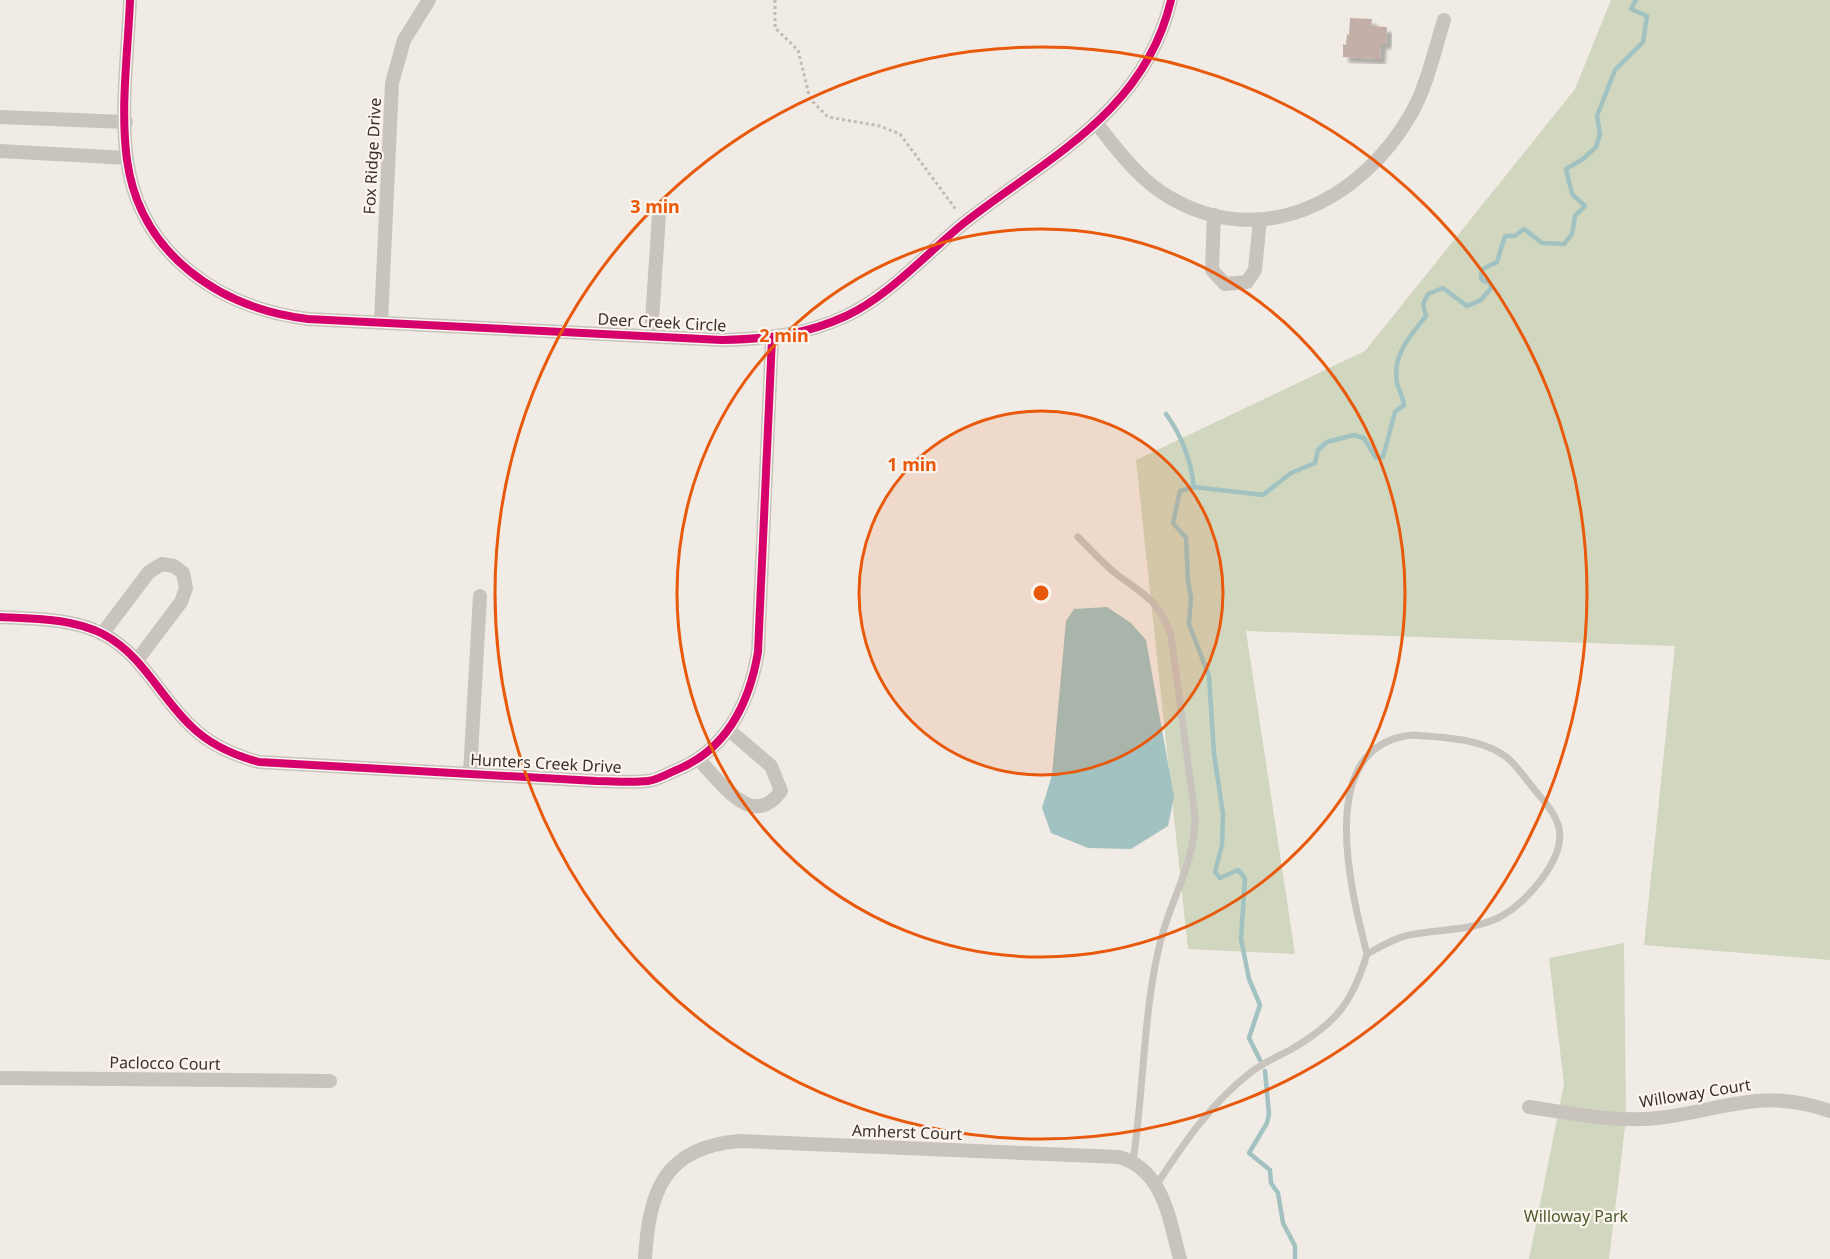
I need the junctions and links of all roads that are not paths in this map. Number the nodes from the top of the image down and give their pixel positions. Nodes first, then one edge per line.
1 (130, 0) edge
2 (1171, 0) edge
3 (428, 1) edge
4 (1444, 20) dead end
5 (0, 117) edge
6 (126, 122) junction
7 (1096, 123) junction
8 (0, 151) edge
9 (127, 158) junction
10 (659, 215) dead end
11 (1214, 215) junction
12 (1260, 219) junction
13 (381, 321) junction
14 (651, 335) junction
15 (772, 338) junction
16 (1078, 537) dead end
17 (480, 596) dead end
18 (0, 617) edge
19 (102, 634) junction
20 (138, 659) junction
21 (729, 730) junction
22 (698, 759) junction
23 (470, 772) junction
24 (1367, 954) junction
25 (0, 1077) edge
26 (330, 1081) dead end
27 (1529, 1107) dead end
28 (1830, 1111) edge
29 (1134, 1161) junction
30 (1157, 1184) junction
31 (645, 1259) edge
32 (1180, 1259) edge

1 - 6 street, Deer Creek Circle
2 - 7 street, Deer Creek Circle
3 - 13 street, Fox Ridge Drive
4 - 12 street
5 - 6 street
6 - 9 street, Deer Creek Circle
7 - 11 street
7 - 15 street, Deer Creek Circle
8 - 9 street
9 - 13 street, Deer Creek Circle
10 - 14 street
11 - 12 street
11 - 12 street
13 - 14 street, Deer Creek Circle
14 - 15 street, Deer Creek Circle
15 - 21 street, Hunters Creek Drive
16 - 29 lane
17 - 23 street
18 - 19 street, Hunters Creek Drive
19 - 20 street, Hunters Creek Drive
19 - 20 street
20 - 23 street, Hunters Creek Drive
21 - 22 street, Hunters Creek Drive
21 - 22 street
22 - 23 street, Hunters Creek Drive
24 - 24 lane
24 - 30 lane
25 - 26 street, Paclocco Court
27 - 28 street, Willoway Court
29 - 30 street
29 - 31 street, Amherst Court
30 - 32 street

